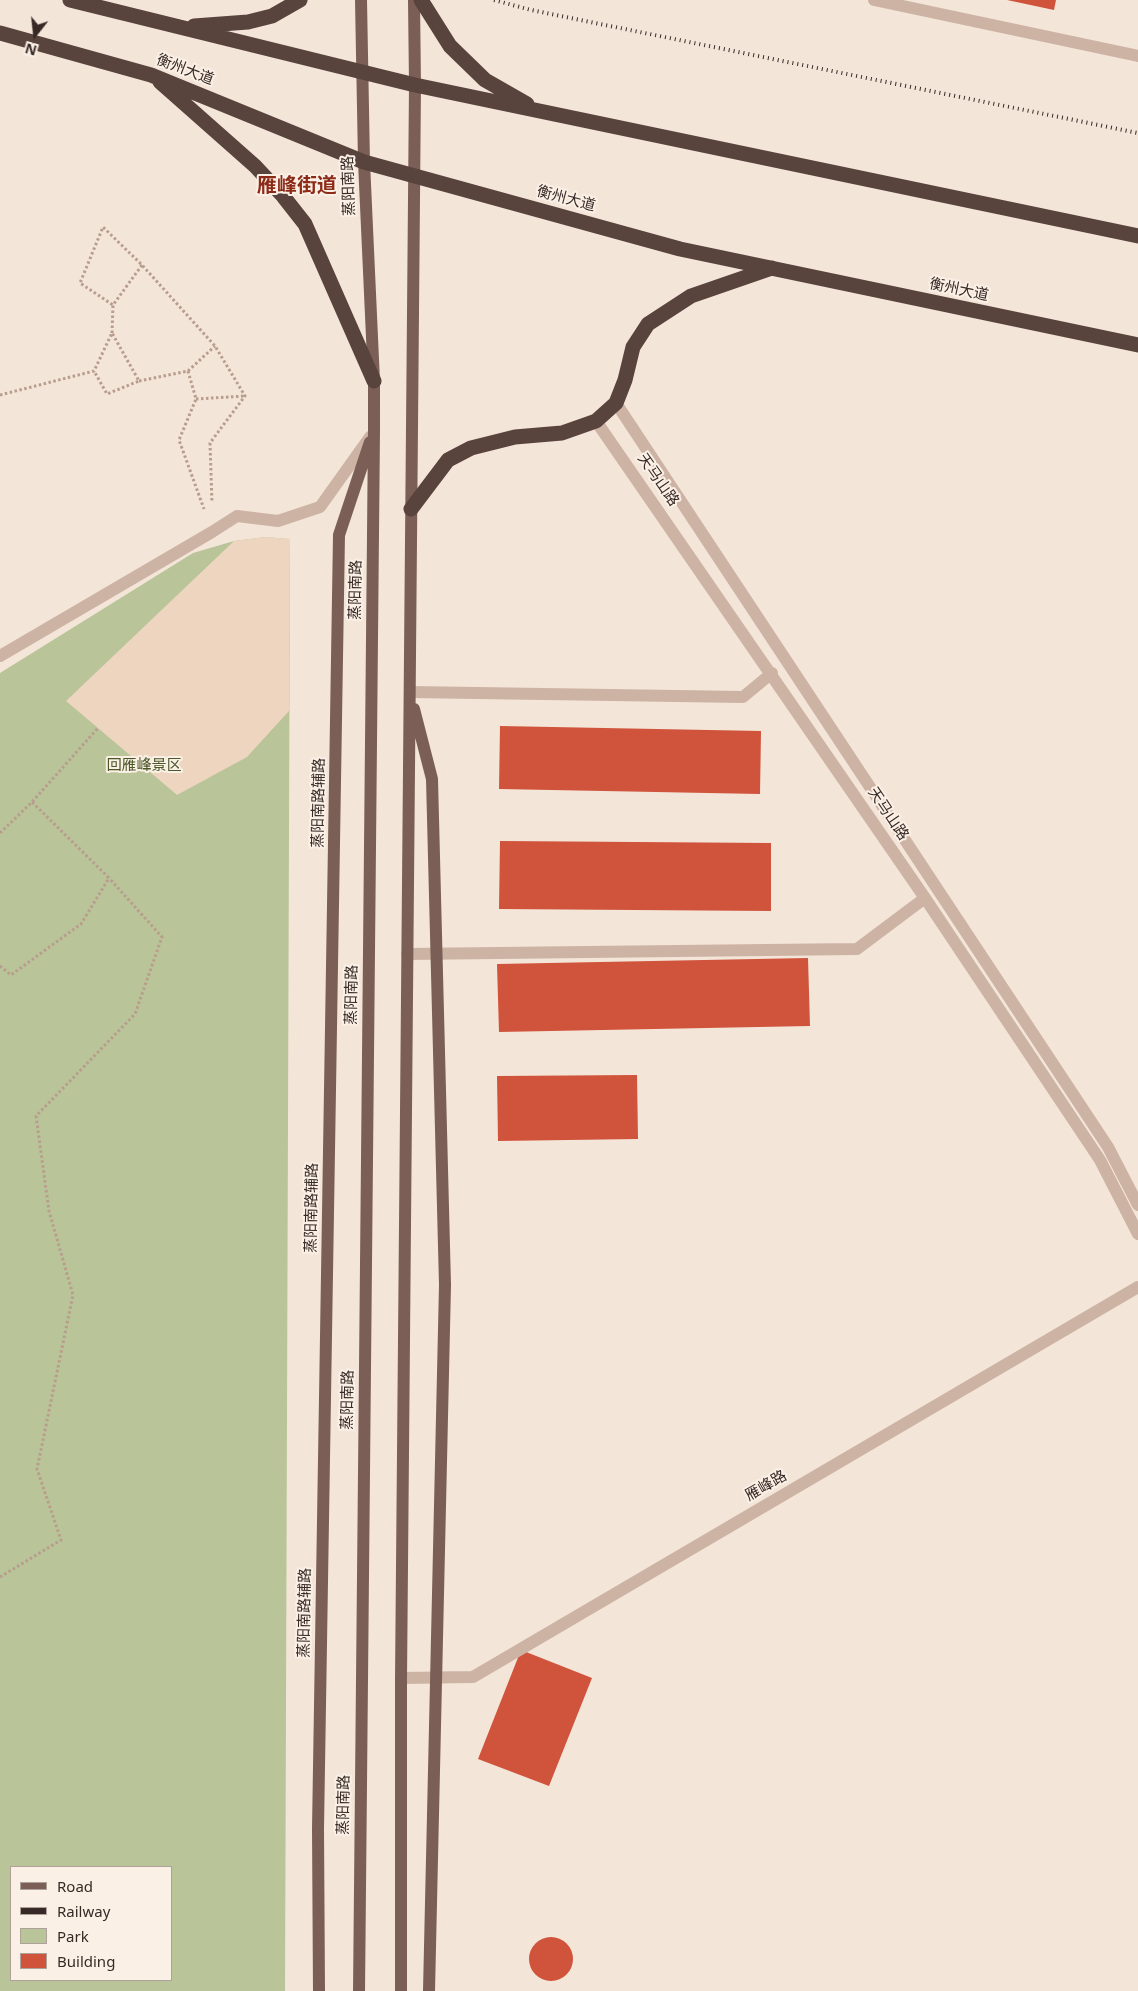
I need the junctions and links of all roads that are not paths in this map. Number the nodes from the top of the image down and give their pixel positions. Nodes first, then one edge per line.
1 (70, 0) edge
2 (300, 0) edge
3 (361, 0) edge
4 (414, 0) edge
5 (421, 0) edge
6 (874, 0) edge
7 (180, 27) junction
8 (0, 33) edge
9 (1138, 56) edge
10 (362, 72) junction
11 (151, 75) junction
12 (416, 85) junction
13 (539, 111) junction
14 (364, 162) junction
15 (414, 176) junction
16 (1138, 236) edge
17 (772, 268) junction
18 (1138, 345) edge
19 (374, 381) junction
20 (616, 403) junction
21 (596, 421) junction
22 (374, 430) junction
23 (411, 509) junction
24 (0, 656) edge
25 (772, 673) junction
26 (410, 692) junction
27 (926, 898) junction
28 (437, 953) junction
29 (407, 954) junction
30 (1138, 1205) edge
31 (1138, 1234) edge
32 (1138, 1287) edge
33 (436, 1677) junction
34 (401, 1678) junction
35 (319, 1991) edge
36 (359, 1991) edge
37 (401, 1991) edge
38 (429, 1991) edge

1 - 7 highway
2 - 7 highway
3 - 10 main road, 蒸阳南路
4 - 12 main road
5 - 13 highway
6 - 9 street
7 - 10 highway
8 - 11 highway, 衡州大道
10 - 12 highway
10 - 14 main road, 蒸阳南路
11 - 14 highway, 衡州大道
11 - 19 highway
12 - 13 highway
12 - 15 main road
13 - 16 highway
14 - 15 highway, 衡州大道
14 - 19 main road, 蒸阳南路
15 - 17 highway, 衡州大道
15 - 23 main road
17 - 18 highway, 衡州大道
17 - 20 highway
19 - 22 main road, 蒸阳南路
20 - 21 highway
20 - 30 street, 天马山路
21 - 23 highway
21 - 25 street, 天马山路
22 - 24 street
22 - 35 main road, 蒸阳南路辅路
22 - 36 main road, 蒸阳南路
23 - 26 main road
25 - 26 street
25 - 27 street, 天马山路
26 - 28 main road
26 - 29 main road
27 - 28 street
27 - 31 street, 天马山路
28 - 29 street
28 - 33 main road
29 - 34 main road
32 - 33 street, 雁峰路
33 - 34 street, 雁峰路
33 - 38 main road
34 - 37 main road

